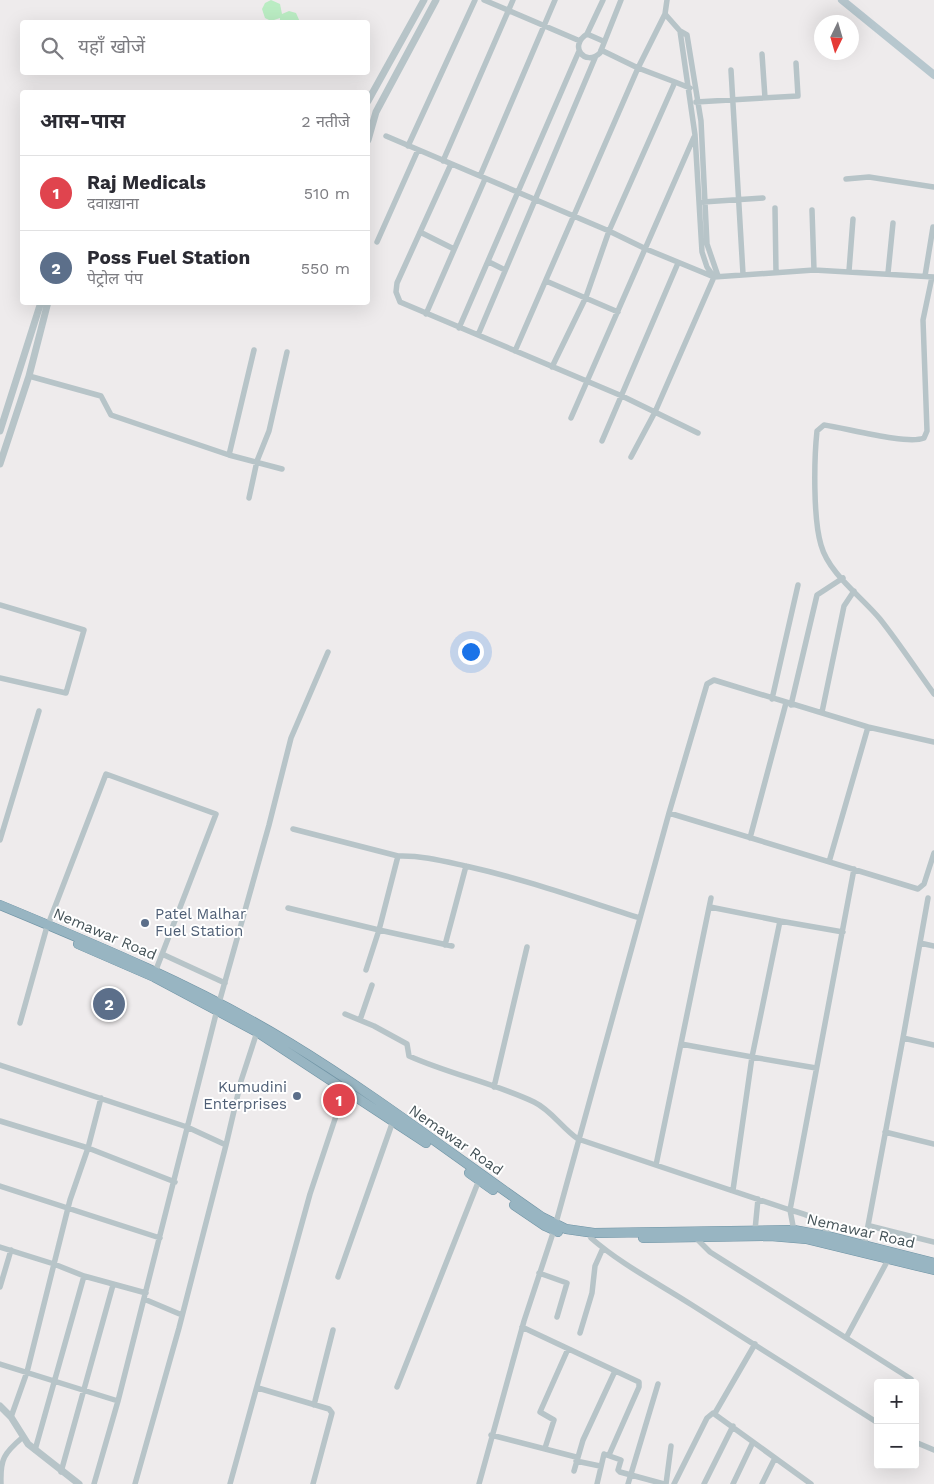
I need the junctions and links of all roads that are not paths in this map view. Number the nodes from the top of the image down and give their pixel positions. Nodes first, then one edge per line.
1 (424, 0) edge
2 (436, 0) edge
3 (475, 0) edge
4 (484, 0) edge
5 (513, 0) edge
6 (555, 0) edge
7 (602, 0) edge
8 (621, 0) edge
9 (667, 0) edge
10 (842, 0) edge
11 (508, 11) junction
12 (664, 14) junction
13 (543, 26) junction
14 (680, 31) junction
15 (588, 34) junction
16 (580, 41) junction
17 (603, 41) junction
18 (601, 50) junction
19 (579, 51) junction
20 (762, 54) dead end
21 (595, 58) junction
22 (796, 63) dead end
23 (638, 68) junction
24 (731, 70) dead end
25 (934, 75) edge
26 (675, 82) junction
27 (690, 88) junction
28 (370, 97) edge
29 (765, 98) junction
30 (733, 101) junction
31 (692, 102) junction
32 (699, 102) junction
33 (370, 133) edge
34 (695, 135) junction
35 (386, 136) dead end
36 (408, 146) junction
37 (418, 150) junction
38 (443, 161) junction
39 (451, 164) junction
40 (482, 178) junction
41 (846, 178) dead end
42 (934, 187) edge
43 (519, 193) junction
44 (763, 198) dead end
45 (740, 199) junction
46 (535, 200) junction
47 (698, 202) junction
48 (706, 202) junction
49 (775, 208) dead end
50 (812, 210) dead end
51 (575, 218) junction
52 (853, 219) dead end
53 (893, 223) dead end
54 (933, 227) dead end
55 (609, 231) junction
56 (420, 232) junction
57 (377, 242) dead end
58 (454, 249) junction
59 (646, 250) junction
60 (488, 262) junction
61 (678, 263) junction
62 (506, 270) junction
63 (814, 270) junction
64 (849, 271) junction
65 (776, 272) junction
66 (888, 273) junction
67 (743, 274) junction
68 (925, 276) junction
69 (716, 277) junction
70 (933, 277) edge
71 (546, 281) junction
72 (586, 298) junction
73 (40, 305) edge
74 (47, 305) edge
75 (618, 312) junction
76 (426, 314) junction
77 (459, 328) junction
78 (478, 335) junction
79 (254, 350) dead end
80 (515, 351) junction
81 (287, 352) dead end
82 (552, 367) junction
83 (29, 376) junction
84 (587, 382) junction
85 (622, 396) junction
86 (8, 406) junction
87 (18, 409) junction
88 (654, 412) junction
89 (571, 418) dead end
90 (0, 431) edge
91 (698, 433) dead end
92 (602, 441) dead end
93 (230, 456) junction
94 (632, 456) dead end
95 (257, 461) junction
96 (0, 464) edge
97 (282, 469) dead end
98 (249, 498) dead end
99 (843, 578) junction
100 (798, 585) dead end
101 (854, 591) junction
102 (0, 604) edge
103 (328, 652) dead end
104 (0, 678) edge
105 (934, 694) edge
106 (772, 699) junction
107 (789, 704) junction
108 (39, 711) dead end
109 (822, 712) junction
110 (868, 727) junction
111 (934, 742) edge
112 (669, 814) junction
113 (293, 829) dead end
114 (750, 838) junction
115 (0, 840) edge
116 (934, 853) edge
117 (398, 856) junction
118 (829, 862) junction
119 (466, 866) junction
120 (854, 869) junction
121 (712, 898) dead end
122 (928, 898) dead end
123 (0, 905) edge
124 (710, 907) junction
125 (288, 908) dead end
126 (0, 911) edge
127 (640, 918) junction
128 (780, 921) junction
129 (47, 927) junction
130 (379, 930) junction
131 (843, 932) junction
132 (920, 943) junction
133 (934, 946) edge
134 (527, 948) dead end
135 (162, 954) junction
136 (366, 970) dead end
137 (155, 974) junction
138 (225, 983) junction
139 (372, 985) dead end
140 (218, 1007) junction
141 (345, 1014) dead end
142 (360, 1020) junction
143 (20, 1023) dead end
144 (257, 1032) junction
145 (903, 1038) junction
146 (681, 1044) junction
147 (934, 1045) edge
148 (752, 1058) junction
149 (0, 1065) edge
150 (816, 1068) junction
151 (330, 1074) junction
152 (494, 1087) junction
153 (345, 1089) junction
154 (101, 1098) junction
155 (0, 1121) edge
156 (393, 1121) junction
157 (187, 1127) junction
158 (885, 1132) junction
159 (578, 1139) junction
160 (934, 1144) edge
161 (226, 1145) junction
162 (88, 1148) junction
163 (656, 1165) junction
164 (479, 1180) junction
165 (175, 1182) junction
166 (0, 1186) edge
167 (733, 1190) junction
168 (758, 1200) junction
169 (515, 1201) junction
170 (68, 1209) junction
171 (790, 1210) junction
172 (870, 1226) junction
173 (554, 1227) junction
174 (755, 1230) junction
175 (795, 1234) junction
176 (160, 1238) junction
177 (591, 1238) junction
178 (696, 1238) junction
179 (829, 1240) junction
180 (934, 1242) edge
181 (0, 1247) edge
182 (603, 1248) junction
183 (864, 1248) junction
184 (10, 1250) junction
185 (889, 1258) junction
186 (934, 1263) edge
187 (54, 1264) junction
188 (934, 1270) edge
189 (540, 1273) junction
190 (84, 1276) junction
191 (338, 1277) dead end
192 (113, 1285) junction
193 (0, 1287) edge
194 (145, 1296) junction
195 (182, 1315) junction
196 (557, 1317) dead end
197 (522, 1328) junction
198 (333, 1330) dead end
199 (580, 1334) dead end
200 (847, 1336) junction
201 (755, 1344) junction
202 (568, 1349) junction
203 (0, 1364) edge
204 (615, 1371) junction
205 (26, 1372) junction
206 (911, 1379) dead end
207 (54, 1380) junction
208 (658, 1384) dead end
209 (396, 1387) dead end
210 (258, 1388) junction
211 (84, 1389) junction
212 (118, 1401) junction
213 (314, 1405) junction
214 (0, 1406) edge
215 (715, 1413) junction
216 (10, 1417) junction
217 (874, 1420) edge
218 (734, 1426) junction
219 (491, 1435) junction
220 (23, 1437) junction
221 (753, 1442) junction
222 (919, 1444) edge
223 (672, 1446) dead end
224 (546, 1448) junction
225 (35, 1450) junction
226 (934, 1450) edge
227 (609, 1455) junction
228 (775, 1458) junction
229 (576, 1459) junction
230 (600, 1466) junction
231 (574, 1471) dead end
232 (61, 1472) junction
233 (630, 1475) junction
234 (653, 1482) edge
235 (1, 1484) edge
236 (79, 1484) edge
237 (94, 1484) edge
238 (134, 1484) edge
239 (230, 1484) edge
240 (313, 1484) edge
241 (479, 1484) edge
242 (597, 1484) edge
243 (628, 1484) edge
244 (665, 1484) edge
245 (674, 1484) edge
246 (704, 1484) edge
247 (733, 1484) edge
248 (762, 1484) edge
249 (811, 1484) edge

1 - 28 street
2 - 33 street
3 - 36 street
4 - 11 street
5 - 11 street
6 - 13 street
7 - 15 street
8 - 17 street
9 - 12 street
10 - 25 main road
11 - 13 street
11 - 38 street
12 - 14 street
12 - 23 street
13 - 16 street
13 - 40 street
14 - 27 street
14 - 32 street
15 - 16 street
15 - 17 street
16 - 19 street
17 - 18 street
18 - 21 street
18 - 23 street
19 - 21 street
19 - 43 street
20 - 29 street
21 - 46 street
22 - 29 street
23 - 26 street
23 - 51 street
24 - 30 street
26 - 27 street
26 - 55 street
27 - 31 street
29 - 30 street
30 - 32 street
30 - 45 street
31 - 32 street
31 - 34 street
32 - 48 street
34 - 47 street
34 - 59 street
35 - 36 street
36 - 37 street
37 - 38 street
37 - 57 street
38 - 39 street
39 - 40 street
39 - 56 street
40 - 43 street
40 - 58 street
41 - 42 street
43 - 46 street
43 - 60 street
44 - 45 street
45 - 48 street
45 - 67 street
46 - 51 street
46 - 62 street
47 - 48 street
47 - 69 street
48 - 69 street
49 - 65 street
50 - 63 street
51 - 55 street
51 - 71 street
52 - 64 street
53 - 66 street
54 - 68 street
55 - 59 street
55 - 72 street
56 - 58 street
56 - 76 street
58 - 76 street
59 - 61 street
59 - 75 street
60 - 62 street
60 - 77 street
61 - 69 street
61 - 85 street
62 - 78 street
63 - 64 street
63 - 65 street
64 - 66 street
65 - 67 street
66 - 68 street
67 - 69 street
68 - 70 street
69 - 88 street
70 - 99 street
71 - 72 street
71 - 80 street
72 - 75 street
72 - 82 street
73 - 86 street
74 - 83 street
75 - 84 street
76 - 77 street
77 - 78 street
78 - 80 street
79 - 93 street
80 - 82 street
81 - 95 street
82 - 84 street
83 - 87 street
83 - 93 street
84 - 85 street
84 - 89 street
85 - 88 street
85 - 92 street
86 - 87 street
86 - 90 street
87 - 96 street
88 - 91 street
88 - 94 street
93 - 95 street
95 - 97 street
95 - 98 street
99 - 101 street
99 - 107 street
100 - 106 street
101 - 105 street
101 - 109 street
102 - 104 street
103 - 138 street
106 - 107 street
106 - 112 street
107 - 109 street
107 - 114 street
108 - 115 street
109 - 110 street
110 - 111 street
110 - 118 street
112 - 114 street
112 - 127 street
113 - 117 street
114 - 118 street
116 - 120 street
117 - 119 street
117 - 130 street
118 - 120 street
119 - 127 street
119 - 130 street
120 - 131 street
121 - 124 street
122 - 132 street
123 - 129 highway, Nemawar Road
124 - 128 street
124 - 146 street
125 - 130 street
126 - 129 highway, Nemawar Road
127 - 159 street
128 - 131 street
128 - 148 street
129 - 135 street
129 - 137 highway, Nemawar Road
129 - 143 street
130 - 136 street
131 - 150 street
132 - 133 street
132 - 145 street
134 - 152 street
135 - 137 street
135 - 138 street
137 - 140 highway, Nemawar Road
138 - 140 street
139 - 142 street
140 - 144 highway, Nemawar Road
140 - 151 highway, Nemawar Road
140 - 157 street
141 - 142 street
142 - 152 street
144 - 151 highway, Nemawar Road
144 - 161 street
145 - 147 street
145 - 158 street
146 - 148 street
146 - 163 street
148 - 150 street
148 - 167 street
149 - 154 street
150 - 171 street
151 - 153 highway, Nemawar Road
151 - 169 highway, Nemawar Road
152 - 159 street
153 - 156 highway, Nemawar Road
153 - 210 street
154 - 157 street
154 - 162 street
155 - 162 street
156 - 164 highway, Nemawar Road
156 - 191 street
157 - 161 street
157 - 165 street
158 - 160 street
158 - 172 street
159 - 163 street
159 - 173 street
161 - 195 street
162 - 165 street
162 - 170 street
163 - 167 street
164 - 169 highway, Nemawar Road
164 - 209 street
165 - 176 street
166 - 170 street
167 - 168 street
168 - 171 street
168 - 174 street
169 - 173 highway, Nemawar Road
170 - 176 street
170 - 187 street
171 - 175 street
171 - 179 street
172 - 180 street
172 - 183 street
173 - 174 highway, Nemawar Road
173 - 177 highway, Nemawar Road
173 - 189 street
174 - 175 highway, Nemawar Road
175 - 178 highway, Nemawar Road
175 - 179 highway, Nemawar Road
176 - 194 street
177 - 178 highway, Nemawar Road
177 - 182 street
178 - 200 street
179 - 183 highway, Nemawar Road
181 - 184 street
182 - 199 street
182 - 201 street
183 - 185 highway, Nemawar Road
183 - 186 highway, Nemawar Road
184 - 187 street
184 - 193 street
185 - 188 highway, Nemawar Road
185 - 200 street
187 - 190 street
187 - 205 street
189 - 196 street
189 - 197 street
190 - 192 street
190 - 207 street
192 - 194 street
192 - 211 street
194 - 195 street
194 - 212 street
195 - 238 street
197 - 202 street
197 - 219 street
198 - 213 street
200 - 206 street
201 - 215 street
201 - 217 street
202 - 204 street
202 - 224 street
203 - 205 street
204 - 227 street
204 - 229 street
205 - 207 street
205 - 216 street
207 - 211 street
207 - 225 street
208 - 233 street
210 - 213 street
210 - 239 street
211 - 212 street
211 - 232 street
212 - 237 street
213 - 240 street
214 - 216 street
215 - 218 street
215 - 245 street
216 - 220 street
218 - 221 street
218 - 246 street
219 - 224 street
219 - 241 street
220 - 225 street
220 - 235 street
221 - 228 street
221 - 247 street
222 - 226 street
223 - 244 street
224 - 229 street
225 - 232 street
227 - 230 street
227 - 233 street
228 - 248 street
228 - 249 street
229 - 230 street
229 - 231 street
230 - 242 street
232 - 236 street
233 - 234 street
233 - 243 street
234 - 244 street

